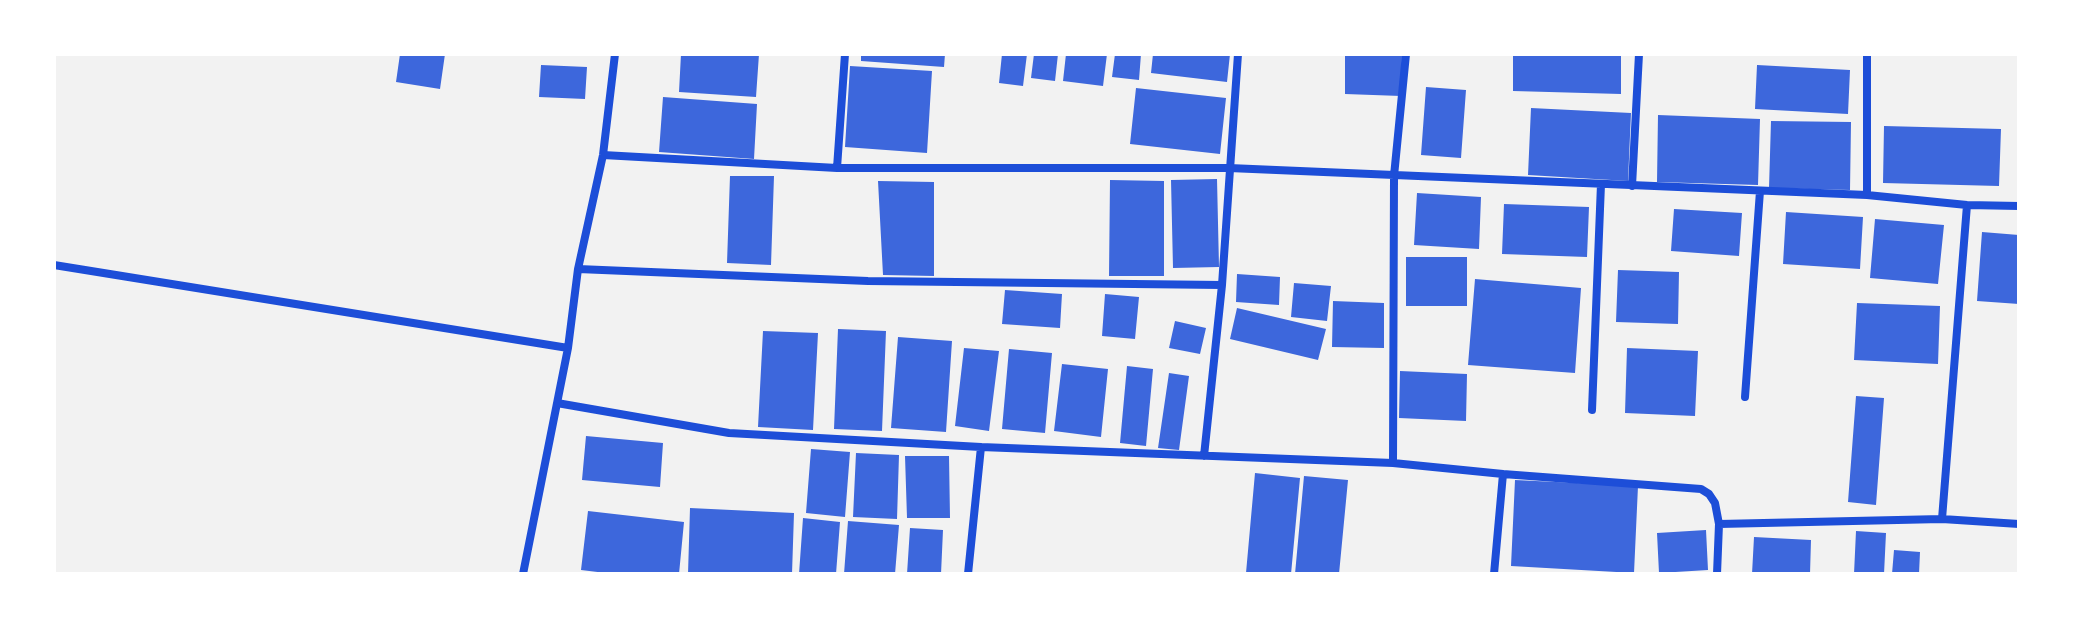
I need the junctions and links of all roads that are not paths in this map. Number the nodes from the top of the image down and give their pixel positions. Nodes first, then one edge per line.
1 (615, 54) edge
2 (845, 54) edge
3 (1238, 54) edge
4 (1406, 54) edge
5 (1639, 54) edge
6 (1867, 54) edge
7 (603, 155) junction
8 (837, 168) junction
9 (1229, 168) junction
10 (1394, 176) junction
11 (1601, 184) junction
12 (1632, 186) junction
13 (1760, 191) junction
14 (1867, 195) junction
15 (1967, 205) junction
16 (2019, 206) edge
17 (54, 265) edge
18 (578, 269) junction
19 (1222, 285) junction
20 (568, 348) junction
21 (1745, 397) dead end
22 (557, 403) junction
23 (1592, 410) dead end
24 (981, 447) junction
25 (1204, 456) junction
26 (1393, 463) junction
27 (1503, 474) junction
28 (1942, 519) junction
29 (1719, 524) junction
30 (2019, 524) edge
31 (523, 574) edge
32 (532, 574) edge
33 (968, 574) edge
34 (1494, 574) edge
35 (1717, 574) edge

1 - 7 street
2 - 8 street
3 - 9 street
4 - 10 street
5 - 12 street
6 - 14 street
7 - 8 street
7 - 18 street
8 - 9 street
9 - 10 street
9 - 19 street
10 - 11 street
10 - 26 street
11 - 12 street
11 - 23 street
12 - 13 street
13 - 14 street
13 - 21 street
14 - 15 street
15 - 16 street
15 - 28 street
17 - 20 street
18 - 19 street
18 - 20 street
19 - 25 street
20 - 22 street
22 - 24 street
22 - 31 street
24 - 25 street
24 - 33 street
25 - 26 street
26 - 27 street
27 - 29 street
27 - 34 street
28 - 29 street
28 - 30 street
29 - 35 street
31 - 32 street

